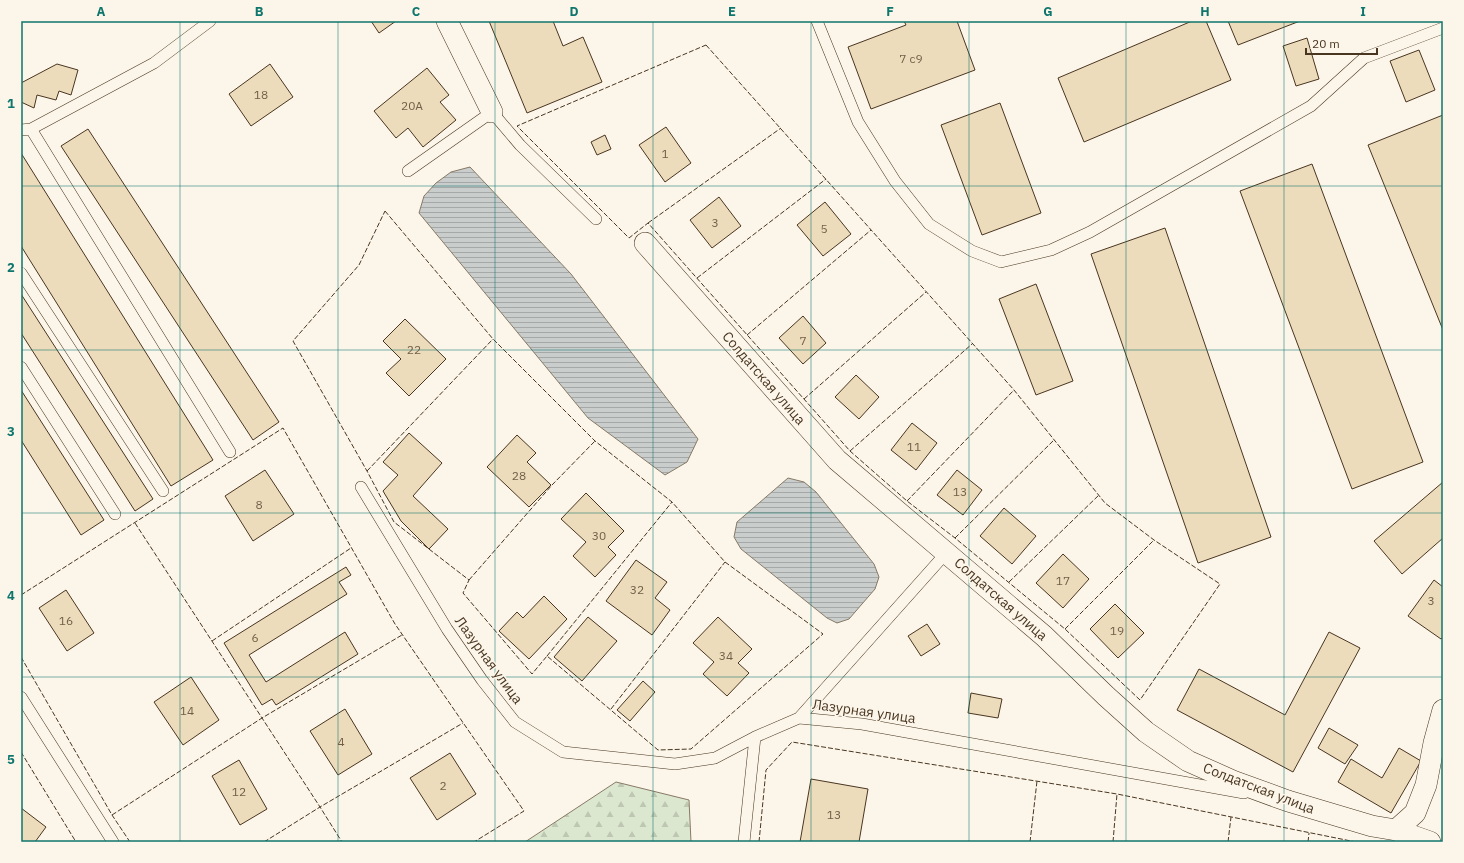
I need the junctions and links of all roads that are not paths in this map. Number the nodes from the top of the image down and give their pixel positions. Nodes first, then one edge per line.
1 (210, 21) edge
2 (447, 21) edge
3 (817, 21) edge
4 (1443, 28) edge
5 (492, 112) junction
6 (26, 129) edge
7 (408, 171) dead end
8 (596, 219) dead end
9 (645, 243) dead end
10 (21, 272) edge
11 (21, 367) edge
12 (230, 452) dead end
13 (361, 487) dead end
14 (163, 491) dead end
15 (115, 514) dead end
16 (947, 552) junction
17 (21, 698) edge
18 (1443, 710) edge
19 (799, 718) junction
20 (754, 737) junction
21 (1288, 801) junction
22 (1396, 830) junction
23 (113, 842) edge
24 (744, 842) edge
25 (1430, 842) edge

1 - 6 lane
2 - 5 street
3 - 4 lane
5 - 7 lane
5 - 8 lane
6 - 12 lane
9 - 16 street, Солдатская улица
10 - 14 lane
11 - 15 lane
13 - 20 lane, Лазурная улица
16 - 19 lane
16 - 21 street, Солдатская улица
17 - 23 lane
18 - 22 street
19 - 20 lane, Лазурная улица
19 - 21 lane, Лазурная улица
20 - 24 lane
21 - 22 street, Солдатская улица
22 - 25 street, Солдатская улица

